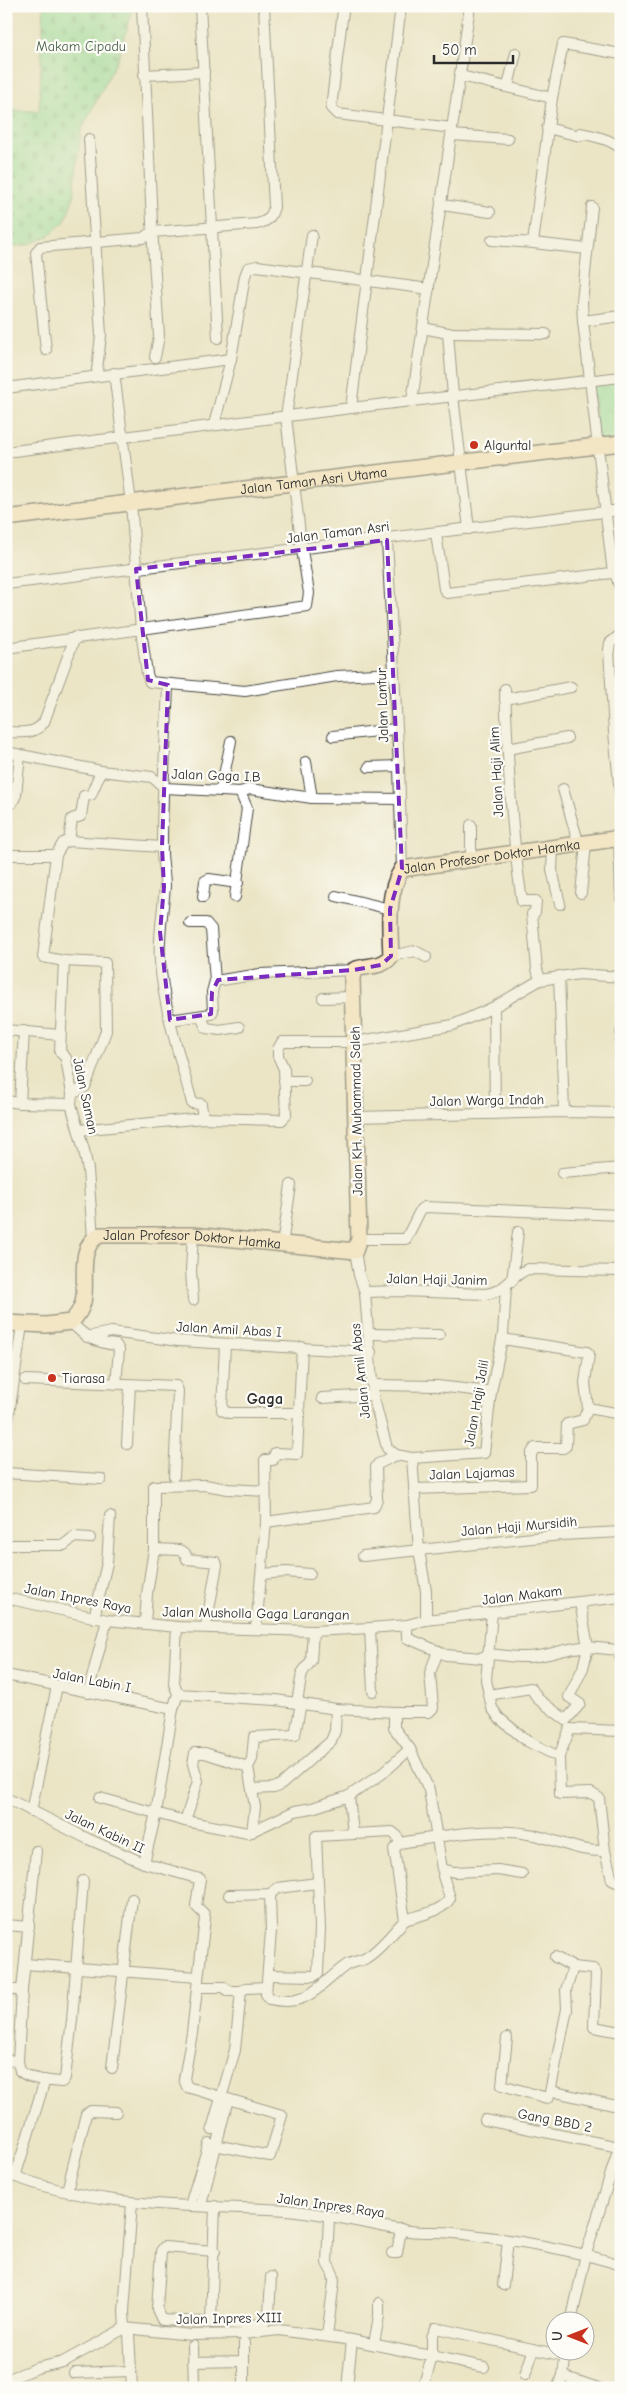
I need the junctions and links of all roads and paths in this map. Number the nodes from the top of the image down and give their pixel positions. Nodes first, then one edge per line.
1 (142, 6) edge
2 (200, 6) edge
3 (264, 6) edge
4 (346, 6) edge
5 (402, 6) edge
6 (470, 6) edge
7 (516, 53) dead end
8 (621, 54) edge
9 (204, 72) junction
10 (144, 76) junction
11 (461, 76) junction
12 (508, 86) junction
13 (552, 98) junction
14 (388, 120) junction
15 (547, 128) junction
16 (452, 132) junction
17 (89, 139) dead end
18 (508, 139) dead end
19 (621, 148) edge
20 (442, 205) junction
21 (592, 207) dead end
22 (490, 212) dead end
23 (212, 227) junction
24 (152, 232) junction
25 (312, 235) dead end
26 (492, 240) dead end
27 (94, 242) junction
28 (533, 243) junction
29 (587, 249) junction
30 (305, 272) junction
31 (366, 282) junction
32 (429, 289) junction
33 (621, 316) edge
34 (583, 321) junction
35 (423, 328) junction
36 (448, 333) junction
37 (546, 334) dead end
38 (218, 338) dead end
39 (46, 350) dead end
40 (155, 357) dead end
41 (231, 359) junction
42 (96, 370) dead end
43 (114, 373) junction
44 (621, 377) edge
45 (591, 381) junction
46 (6, 388) edge
47 (453, 396) junction
48 (412, 400) junction
49 (351, 408) junction
50 (286, 417) junction
51 (214, 425) junction
52 (122, 439) junction
53 (621, 443) edge
54 (598, 445) junction
55 (6, 452) edge
56 (460, 463) junction
57 (294, 483) junction
58 (131, 503) junction
59 (621, 510) edge
60 (605, 512) junction
61 (6, 518) edge
62 (469, 528) junction
63 (436, 533) junction
64 (387, 540) junction
65 (302, 550) junction
66 (136, 569) junction
67 (617, 572) edge
68 (6, 584) edge
69 (621, 590) edge
70 (141, 630) junction
71 (621, 634) edge
72 (75, 637) junction
73 (6, 648) edge
74 (394, 673) junction
75 (168, 685) junction
76 (571, 687) dead end
77 (396, 730) junction
78 (6, 732) edge
79 (333, 736) dead end
80 (567, 738) dead end
81 (231, 741) dead end
82 (507, 749) junction
83 (6, 752) edge
84 (20, 755) junction
85 (306, 762) dead end
86 (399, 766) junction
87 (618, 766) edge
88 (369, 767) dead end
89 (101, 771) junction
90 (165, 788) junction
91 (563, 789) dead end
92 (221, 790) junction
93 (240, 792) junction
94 (312, 798) junction
95 (400, 799) junction
96 (12, 804) dead end
97 (621, 804) edge
98 (471, 825) dead end
99 (620, 838) edge
100 (69, 841) junction
101 (582, 845) junction
102 (162, 847) junction
103 (554, 849) junction
104 (6, 854) edge
105 (515, 854) junction
106 (56, 855) junction
107 (471, 859) junction
108 (402, 869) junction
109 (238, 884) junction
110 (581, 893) dead end
111 (336, 896) dead end
112 (203, 897) dead end
113 (236, 897) dead end
114 (621, 899) edge
115 (560, 904) dead end
116 (390, 908) junction
117 (190, 922) dead end
118 (390, 956) junction
119 (426, 958) dead end
120 (64, 962) junction
121 (354, 970) junction
122 (559, 976) junction
123 (621, 977) edge
124 (540, 980) junction
125 (215, 981) junction
126 (352, 997) junction
127 (323, 998) dead end
128 (494, 1006) junction
129 (201, 1016) junction
130 (170, 1020) junction
131 (239, 1027) dead end
132 (6, 1030) edge
133 (24, 1031) junction
134 (621, 1032) edge
135 (60, 1035) junction
136 (356, 1042) junction
137 (284, 1081) junction
138 (305, 1081) dead end
139 (620, 1088) edge
140 (71, 1099) junction
141 (6, 1101) edge
142 (20, 1103) junction
143 (564, 1112) junction
144 (619, 1113) junction
145 (495, 1114) junction
146 (355, 1117) junction
147 (203, 1118) junction
148 (79, 1130) junction
149 (621, 1150) edge
150 (621, 1168) edge
151 (562, 1173) dead end
152 (291, 1185) dead end
153 (621, 1214) edge
154 (518, 1232) dead end
155 (193, 1235) junction
156 (93, 1238) junction
157 (282, 1245) junction
158 (357, 1245) junction
159 (621, 1259) edge
160 (620, 1271) edge
161 (509, 1284) junction
162 (365, 1292) junction
163 (193, 1300) dead end
164 (71, 1322) junction
165 (6, 1323) edge
166 (22, 1325) junction
167 (370, 1334) junction
168 (439, 1335) dead end
169 (87, 1336) junction
170 (502, 1339) junction
171 (225, 1344) junction
172 (302, 1346) junction
173 (371, 1352) junction
174 (25, 1380) dead end
175 (116, 1384) junction
176 (130, 1385) junction
177 (373, 1390) junction
178 (491, 1392) junction
179 (322, 1398) dead end
180 (588, 1408) junction
181 (300, 1413) junction
182 (621, 1414) edge
183 (6, 1435) edge
184 (127, 1444) dead end
185 (396, 1455) junction
186 (412, 1458) junction
187 (6, 1473) edge
188 (174, 1476) dead end
189 (101, 1479) dead end
190 (414, 1489) junction
191 (264, 1491) junction
192 (110, 1516) dead end
193 (266, 1522) junction
194 (621, 1532) edge
195 (90, 1538) dead end
196 (6, 1545) edge
197 (154, 1549) junction
198 (420, 1550) junction
199 (363, 1556) dead end
200 (262, 1574) junction
201 (310, 1574) dead end
202 (621, 1597) edge
203 (6, 1598) edge
204 (580, 1602) junction
205 (492, 1612) junction
206 (94, 1618) junction
207 (107, 1620) junction
208 (426, 1620) junction
209 (145, 1624) junction
210 (407, 1625) junction
211 (206, 1626) junction
212 (178, 1627) junction
213 (370, 1628) junction
214 (256, 1629) junction
215 (313, 1631) junction
216 (588, 1646) junction
217 (438, 1651) junction
218 (488, 1654) junction
219 (621, 1660) edge
220 (6, 1675) edge
221 (57, 1686) junction
222 (373, 1691) dead end
223 (88, 1693) junction
224 (178, 1694) junction
225 (488, 1695) junction
226 (299, 1702) junction
227 (173, 1709) junction
228 (336, 1709) junction
229 (394, 1712) junction
230 (621, 1731) edge
231 (410, 1749) junction
232 (559, 1756) junction
233 (248, 1767) junction
234 (252, 1790) junction
235 (349, 1796) junction
236 (6, 1798) edge
237 (100, 1798) dead end
238 (32, 1811) junction
239 (156, 1813) junction
240 (185, 1821) junction
241 (252, 1832) junction
242 (352, 1834) junction
243 (437, 1837) junction
244 (400, 1843) junction
245 (605, 1850) junction
246 (36, 1851) dead end
247 (144, 1864) junction
248 (444, 1871) junction
249 (522, 1874) dead end
250 (83, 1881) dead end
251 (317, 1883) junction
252 (621, 1884) edge
253 (270, 1894) junction
254 (229, 1895) dead end
255 (132, 1898) dead end
256 (405, 1920) junction
257 (6, 1925) edge
258 (28, 1927) junction
259 (555, 1957) dead end
260 (25, 1964) junction
261 (574, 1966) junction
262 (76, 1967) junction
263 (123, 1972) junction
264 (268, 1975) junction
265 (197, 1982) junction
266 (266, 1987) junction
267 (6, 1990) edge
268 (22, 1990) junction
269 (241, 1992) junction
270 (621, 2032) edge
271 (507, 2038) dead end
272 (6, 2060) edge
273 (18, 2061) junction
274 (112, 2068) dead end
275 (45, 2080) junction
276 (551, 2090) junction
277 (221, 2097) junction
278 (621, 2107) edge
279 (116, 2112) dead end
280 (485, 2120) dead end
281 (620, 2144) edge
282 (215, 2145) junction
283 (11, 2175) edge
284 (616, 2175) edge
285 (67, 2191) junction
286 (132, 2203) junction
287 (190, 2204) junction
288 (201, 2205) junction
289 (215, 2206) junction
290 (329, 2217) junction
291 (401, 2229) junction
292 (508, 2240) junction
293 (215, 2251) junction
294 (392, 2253) dead end
295 (586, 2254) junction
296 (621, 2265) edge
297 (271, 2277) dead end
298 (503, 2285) dead end
299 (379, 2303) dead end
300 (573, 2312) edge
301 (211, 2323) junction
302 (125, 2328) junction
303 (327, 2336) junction
304 (352, 2340) junction
305 (244, 2343) dead end
306 (374, 2344) junction
307 (193, 2346) dead end
308 (534, 2349) junction
309 (544, 2351) edge
310 (432, 2356) junction
311 (244, 2361) junction
312 (193, 2362) junction
313 (565, 2362) edge
314 (484, 2367) dead end
315 (131, 2371) junction
316 (74, 2373) dead end
317 (525, 2376) dead end
318 (563, 2376) junction
319 (6, 2380) edge
320 (132, 2388) edge
321 (194, 2388) edge
322 (244, 2388) edge
323 (347, 2388) edge
324 (424, 2388) edge
325 (557, 2388) edge
326 (598, 2388) edge

1 - 10 street
2 - 9 street
3 - 23 street
4 - 14 street
5 - 14 street
6 - 11 street
7 - 12 street
8 - 13 street
9 - 10 street
9 - 23 street
10 - 24 street
11 - 12 street
11 - 16 street
12 - 13 street
13 - 15 street
14 - 16 street
14 - 31 street
15 - 19 street
15 - 28 street
16 - 18 street
16 - 20 street
17 - 27 street
20 - 22 street
20 - 32 street
21 - 29 street
23 - 24 street
23 - 38 street
24 - 27 street
24 - 40 street
25 - 30 street
26 - 28 street
27 - 39 street
27 - 42 street
28 - 29 street
29 - 34 street
30 - 31 street
30 - 41 street
30 - 50 street
31 - 32 street
31 - 49 street
32 - 35 street
33 - 34 street
34 - 45 street
35 - 36 street
35 - 48 street
36 - 37 street
36 - 47 street
41 - 43 street
41 - 51 street
43 - 46 street
43 - 52 street
44 - 45 street
45 - 47 street
45 - 54 street
47 - 48 street
47 - 56 street
48 - 49 street
49 - 50 street
50 - 51 street
50 - 57 street
51 - 52 street
52 - 55 street
52 - 58 street
53 - 54 street, Jalan Taman Asri Utama
54 - 56 street, Jalan Taman Asri Utama
54 - 60 street
56 - 57 street, Jalan Taman Asri Utama
56 - 62 street
57 - 58 street, Jalan Taman Asri Utama
57 - 65 street
58 - 61 street, Jalan Taman Asri Utama
58 - 66 street
59 - 60 street, Jalan Taman Asri
60 - 62 street, Jalan Taman Asri
60 - 67 street
62 - 63 street, Jalan Taman Asri
63 - 64 street, Jalan Taman Asri
63 - 67 street
64 - 65 street, Jalan Taman Asri
64 - 74 street, Jalan Lantur
65 - 66 street, Jalan Taman Asri
65 - 70 street
66 - 68 street, Jalan Taman Asri
66 - 70 street
67 - 69 street
70 - 72 street
70 - 75 street
71 - 87 street
72 - 73 street
72 - 78 street
74 - 75 street
74 - 77 street, Jalan Lantur
75 - 90 street
76 - 82 street, Jalan Haji Alim
77 - 79 street
77 - 86 street, Jalan Lantur
80 - 82 street
81 - 92 street
82 - 105 street, Jalan Haji Alim
83 - 84 street, Jalan Gaga I.B
84 - 89 street, Jalan Gaga I.B
84 - 96 street
85 - 94 street
86 - 88 street
86 - 95 street, Jalan Lantur
87 - 97 street
89 - 90 street, Jalan Gaga I.B
89 - 100 street
90 - 92 street, Jalan Gaga I.B
90 - 102 street
91 - 101 street
92 - 93 street, Jalan Gaga I.B
93 - 94 street, Jalan Gaga I.B
93 - 109 street
94 - 95 street, Jalan Gaga I.B
95 - 108 street, Jalan Lantur
98 - 107 street
99 - 101 street, Jalan Profesor Doktor Hamka
99 - 114 street
100 - 102 street
100 - 106 street
101 - 103 street, Jalan Profesor Doktor Hamka
101 - 110 street
102 - 130 street
103 - 105 street, Jalan Profesor Doktor Hamka
103 - 115 street
104 - 106 street
105 - 107 street, Jalan Profesor Doktor Hamka
105 - 124 street, Jalan Haji Alim
106 - 120 street
107 - 108 street, Jalan Profesor Doktor Hamka
108 - 116 street, Jalan Profesor Doktor Hamka
109 - 112 street
109 - 113 street
111 - 116 street
116 - 118 street, Jalan Profesor Doktor Hamka
117 - 125 street
118 - 119 street
118 - 121 street
120 - 135 street, Jalan Saman
120 - 140 street
121 - 125 street
121 - 126 street, Jalan KH. Muhammad Saleh
122 - 123 street
122 - 124 street
122 - 143 street
124 - 128 street
125 - 129 street
126 - 127 street
126 - 136 street, Jalan KH. Muhammad Saleh
128 - 136 street
128 - 145 street
129 - 130 street
129 - 131 street
130 - 147 street
132 - 133 street
133 - 135 street
133 - 142 street
134 - 139 street
135 - 140 street, Jalan Saman
136 - 137 street
136 - 146 street, Jalan KH. Muhammad Saleh
137 - 138 street
137 - 147 street
139 - 144 street
140 - 142 street
140 - 148 street, Jalan Saman
141 - 142 street
143 - 144 street, Jalan Warga Indah
143 - 145 street, Jalan Warga Indah
144 - 149 street
145 - 146 street, Jalan Warga Indah
146 - 158 street, Jalan KH. Muhammad Saleh
147 - 148 street
148 - 156 street, Jalan Saman
150 - 151 street
152 - 157 street
153 - 158 street
154 - 161 street
155 - 156 street, Jalan Profesor Doktor Hamka
155 - 157 street, Jalan Profesor Doktor Hamka
155 - 163 street
156 - 164 street, Jalan Profesor Doktor Hamka
157 - 158 street, Jalan Profesor Doktor Hamka
158 - 162 street, Jalan Amil Abas
159 - 160 street
160 - 161 street, Jalan Haji Janim
161 - 162 street, Jalan Haji Janim
161 - 170 street, Jalan Haji Jalil
162 - 167 street, Jalan Amil Abas
164 - 166 street
164 - 169 street
165 - 166 street
166 - 183 street
167 - 168 street
167 - 173 street, Jalan Amil Abas
169 - 171 street, Jalan Amil Abas I
169 - 175 street
170 - 178 street, Jalan Haji Jalil
170 - 180 street
171 - 172 street, Jalan Amil Abas I
171 - 181 street
172 - 173 street, Jalan Amil Abas I
172 - 181 street
173 - 177 street, Jalan Amil Abas
174 - 175 street
175 - 176 street
176 - 184 street
176 - 188 street
177 - 178 street
177 - 179 street
177 - 185 street, Jalan Amil Abas
178 - 186 street, Jalan Haji Jalil
180 - 182 street
180 - 190 street, Jalan Lajamas
181 - 191 street
185 - 186 street
185 - 193 street
186 - 190 street
187 - 189 street
190 - 198 street
191 - 193 street
191 - 197 street
192 - 206 street
193 - 200 street
194 - 198 street, Jalan Haji Mursidih
195 - 196 street
197 - 209 street
197 - 211 street
198 - 199 street, Jalan Haji Mursidih
198 - 208 street
200 - 201 street
200 - 214 street
202 - 204 street, Jalan Makam
203 - 206 street, Jalan Inpres Raya
204 - 205 street, Jalan Makam
204 - 216 street
205 - 208 street, Jalan Makam
205 - 218 street
206 - 207 street, Jalan Inpres Raya
207 - 209 street, Jalan Inpres Raya
207 - 223 street
208 - 210 street, Jalan Musholla Gaga Larangan
209 - 212 street, Jalan Musholla Gaga Larangan
210 - 213 street, Jalan Musholla Gaga Larangan
210 - 217 street
211 - 212 street, Jalan Musholla Gaga Larangan
211 - 214 street, Jalan Musholla Gaga Larangan
212 - 224 street
213 - 215 street, Jalan Musholla Gaga Larangan
213 - 222 street
214 - 215 street, Jalan Musholla Gaga Larangan
215 - 226 street
216 - 218 street
216 - 219 street
216 - 225 street
217 - 218 street
217 - 229 street
218 - 225 street
220 - 221 street, Jalan Labin I
221 - 223 street, Jalan Labin I
221 - 238 street
223 - 227 street, Jalan Labin I
224 - 226 street
224 - 227 street
225 - 232 street
226 - 228 street
226 - 233 street
227 - 239 street
228 - 229 street
228 - 234 street
229 - 231 street
230 - 232 street
231 - 235 street
231 - 243 street
232 - 245 street
233 - 234 street
233 - 240 street
234 - 241 street
235 - 241 street
235 - 242 street
236 - 238 street, Jalan Kabin II
237 - 239 street
238 - 247 street, Jalan Kabin II
239 - 240 street
239 - 247 street
240 - 241 street
242 - 244 street
242 - 251 street
243 - 244 street
243 - 245 street
243 - 248 street
244 - 256 street
245 - 252 street
246 - 258 street
247 - 265 street, Jalan Kabin II
248 - 249 street
248 - 256 street
250 - 262 street
251 - 253 street
251 - 264 street
253 - 254 street
253 - 264 street
255 - 263 street
256 - 266 street
257 - 258 street
258 - 260 street
259 - 261 street
260 - 262 street
260 - 268 street
261 - 270 street
261 - 276 street
262 - 263 street
262 - 275 street
263 - 265 street
263 - 274 street
264 - 266 street
265 - 269 street
265 - 277 street
266 - 269 street
267 - 268 street
268 - 273 street
269 - 277 street
271 - 276 street
272 - 273 street
273 - 275 street
275 - 283 street
276 - 278 street
277 - 287 street
279 - 285 street
280 - 281 street, Gang BBD 2
281 - 284 street
282 - 282 street
282 - 288 street
283 - 285 street, Jalan Inpres Raya
284 - 295 street
285 - 286 street, Jalan Inpres Raya
286 - 287 street, Jalan Inpres Raya
286 - 302 street
287 - 288 street, Jalan Inpres Raya
288 - 289 street, Jalan Inpres Raya
289 - 290 street, Jalan Inpres Raya
289 - 293 street
290 - 291 street, Jalan Inpres Raya
290 - 303 street
291 - 292 street, Jalan Inpres Raya
291 - 294 street
292 - 295 street, Jalan Inpres Raya
292 - 298 street
293 - 301 street
293 - 301 street
295 - 296 street, Jalan Inpres Raya
295 - 300 street
297 - 301 street
299 - 306 street
302 - 303 street, Jalan Inpres XIII
302 - 315 street
302 - 319 street
303 - 304 street, Jalan Inpres XIII
304 - 306 street, Jalan Inpres XIII
304 - 323 street
305 - 311 street
306 - 310 street, Jalan Inpres XIII
307 - 312 street
308 - 309 street
308 - 310 street
308 - 317 street
310 - 314 street, Jalan Inpres XIII
310 - 324 street
311 - 312 street
311 - 322 street
312 - 321 street
313 - 318 street
315 - 316 street
315 - 320 street
318 - 325 street
318 - 326 street

